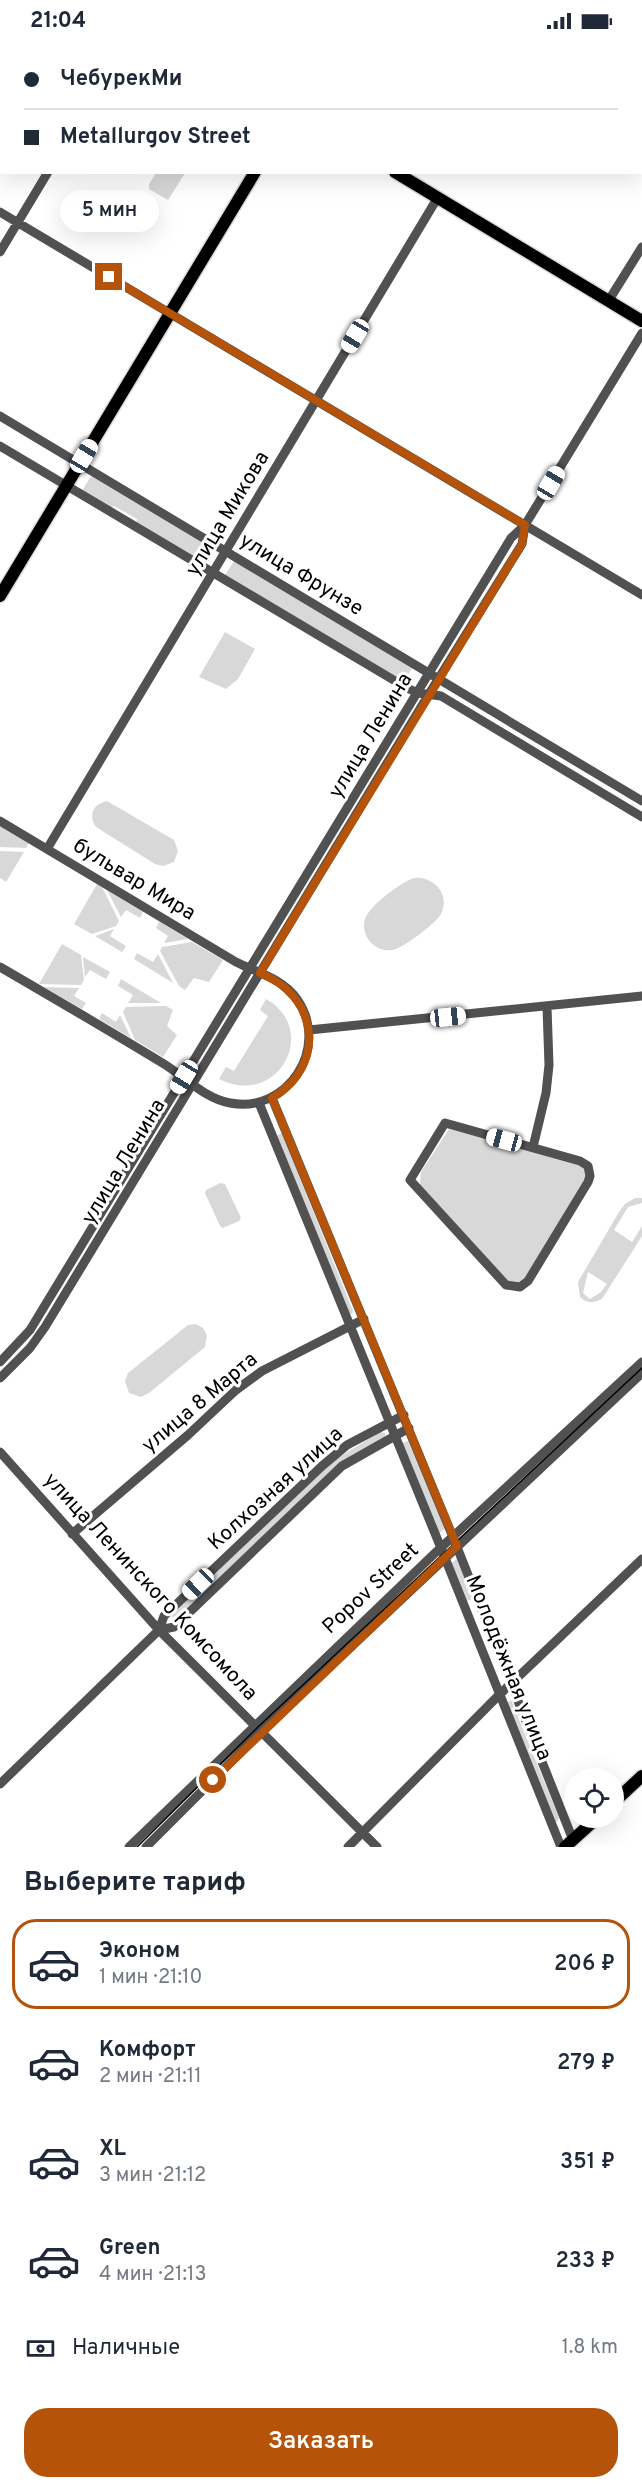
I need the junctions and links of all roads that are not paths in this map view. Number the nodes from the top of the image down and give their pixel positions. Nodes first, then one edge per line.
1 (47, 174) edge
2 (254, 174) edge
3 (399, 174) edge
4 (438, 196) junction
5 (0, 212) edge
6 (17, 223) junction
7 (642, 247) edge
8 (0, 252) edge
9 (609, 300) junction
10 (169, 314) junction
11 (642, 321) edge
12 (642, 333) edge
13 (316, 400) junction
14 (0, 416) edge
15 (0, 446) edge
16 (80, 463) junction
17 (66, 486) junction
18 (525, 525) junction
19 (226, 551) junction
20 (213, 573) junction
21 (0, 596) edge
22 (642, 596) edge
23 (434, 676) junction
24 (418, 693) junction
25 (429, 694) junction
26 (642, 801) edge
27 (642, 817) edge
28 (0, 821) edge
29 (47, 849) junction
30 (260, 952) junction
31 (269, 957) junction
32 (0, 967) edge
33 (250, 969) junction
34 (260, 973) junction
35 (642, 996) edge
36 (547, 1007) junction
37 (309, 1030) junction
38 (184, 1077) junction
39 (193, 1084) junction
40 (175, 1092) junction
41 (184, 1098) junction
42 (272, 1098) junction
43 (259, 1103) junction
44 (533, 1147) junction
45 (364, 1318) junction
46 (351, 1326) junction
47 (0, 1362) edge
48 (642, 1362) edge
49 (642, 1373) edge
50 (0, 1378) edge
51 (404, 1415) junction
52 (390, 1423) junction
53 (409, 1428) junction
54 (395, 1435) junction
55 (0, 1452) edge
56 (72, 1534) junction
57 (455, 1541) junction
58 (443, 1552) junction
59 (642, 1558) edge
60 (159, 1630) junction
61 (511, 1683) junction
62 (499, 1695) junction
63 (258, 1728) junction
64 (642, 1776) edge
65 (0, 1784) edge
66 (624, 1793) edge
67 (586, 1828) edge
68 (363, 1833) junction
69 (566, 1845) edge
70 (129, 1847) edge
71 (146, 1847) edge
72 (348, 1847) edge
73 (377, 1847) edge

1 - 6 street
2 - 10 main road
3 - 4 main road
4 - 9 main road
4 - 13 street, улица Микова
5 - 6 street
6 - 8 street
6 - 10 street
7 - 9 street
9 - 11 main road
10 - 13 street
10 - 16 main road
12 - 18 street, улица Ленина
13 - 18 street
13 - 19 street, улица Микова
14 - 16 street, улица Фрунзе
15 - 17 street, улица Фрунзе
16 - 17 main road
16 - 19 street, улица Фрунзе
17 - 20 street, улица Фрунзе
17 - 21 main road
18 - 22 street
18 - 23 street, улица Ленина
19 - 20 street, улица Микова
19 - 23 street, улица Фрунзе
20 - 24 street, улица Фрунзе
20 - 29 street, улица Микова
23 - 24 street, улица Ленина
23 - 25 street, улица Ленина
23 - 26 street, улица Фрунзе
24 - 25 street
24 - 30 street, улица Ленина
25 - 27 street
25 - 31 street, улица Ленина
28 - 29 street, бульвар Мира
29 - 33 street, бульвар Мира
30 - 31 street
30 - 33 street, улица Ленина
31 - 34 street, улица Ленина
32 - 38 street
33 - 34 street, бульвар Мира
33 - 38 street, улица Ленина
34 - 37 street, бульвар Мира
34 - 39 street, улица Ленина
35 - 36 street
36 - 37 street
36 - 44 street
37 - 42 street
38 - 39 street
38 - 40 street, улица Ленина
39 - 41 street, улица Ленина
39 - 43 street
40 - 41 street
40 - 47 street, улица Ленина
41 - 50 street, улица Ленина
42 - 43 street
42 - 45 street, Молодёжная улица
43 - 46 street, Молодёжная улица
44 - 44 street
45 - 46 street, улица 8 Марта
45 - 51 street, Молодёжная улица
46 - 52 street, Молодёжная улица
46 - 56 street, улица 8 Марта
48 - 57 street, Popov Street
49 - 57 street, Popov Street
51 - 52 street, Колхозная улица
51 - 53 street, Молодёжная улица
52 - 54 street, Молодёжная улица
52 - 60 street, Колхозная улица
53 - 54 street, Колхозная улица
53 - 57 street, Молодёжная улица
54 - 58 street, Молодёжная улица
54 - 60 street, Колхозная улица
55 - 56 street, улица Ленинского Комсомола
56 - 60 street, улица Ленинского Комсомола
57 - 58 street, Popov Street
57 - 61 street, Молодёжная улица
58 - 62 street, Молодёжная улица
58 - 63 street, Popov Street
59 - 61 street
60 - 63 street, улица Ленинского Комсомола
60 - 65 street, Колхозная улица
61 - 62 street
61 - 69 street, Молодёжная улица
62 - 68 street
62 - 69 street, Молодёжная улица
63 - 68 street, улица Ленинского Комсомола
63 - 70 street, Popov Street
63 - 71 street, Popov Street
64 - 66 main road
67 - 69 main road
68 - 72 street
68 - 73 street, улица Ленинского Комсомола

